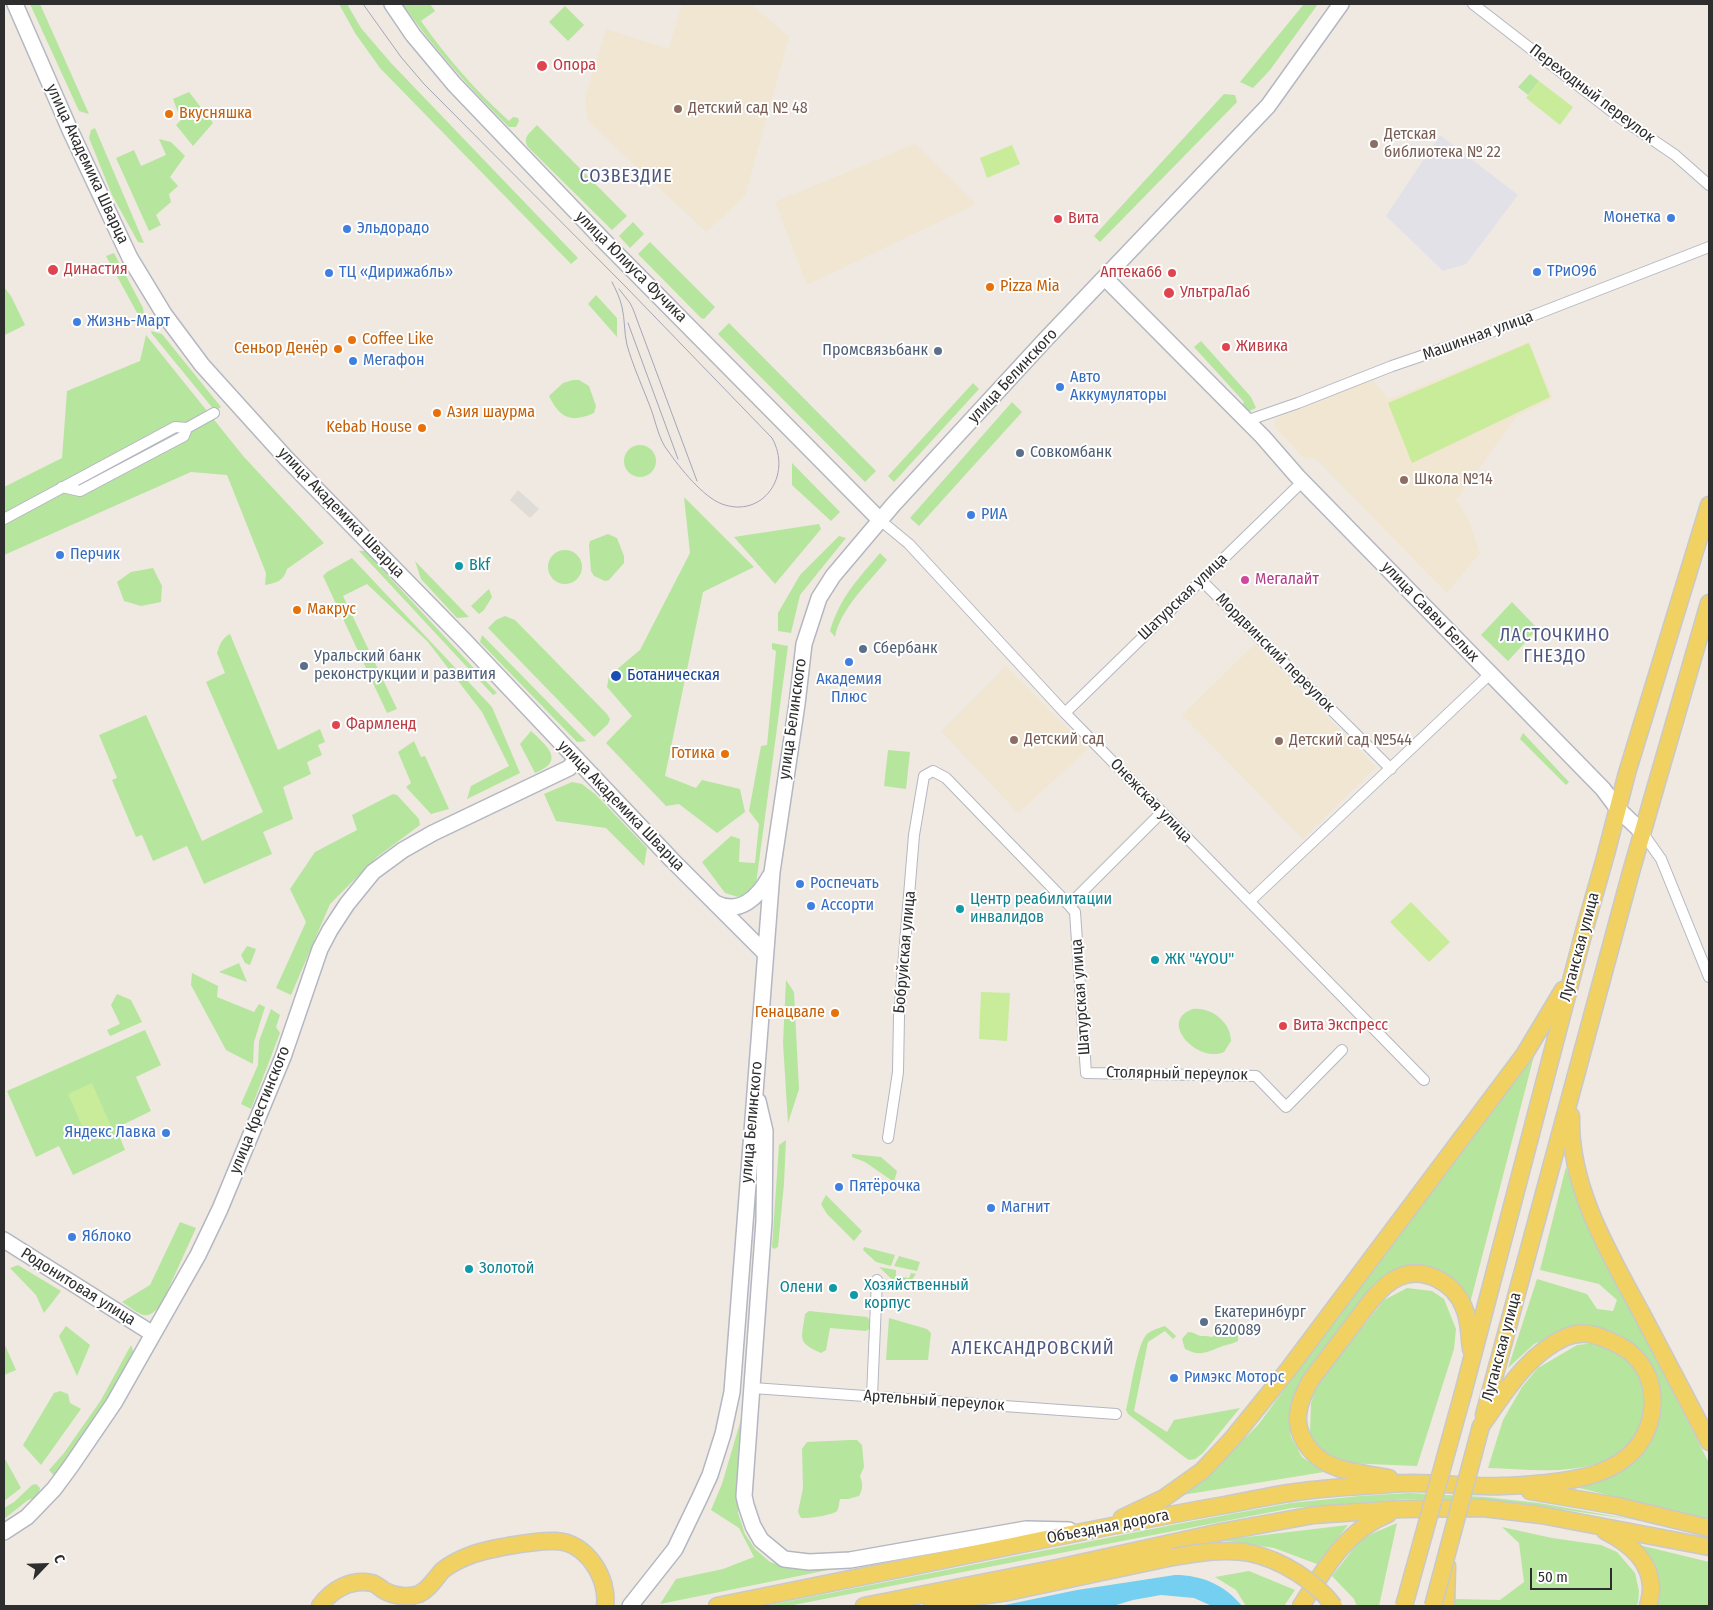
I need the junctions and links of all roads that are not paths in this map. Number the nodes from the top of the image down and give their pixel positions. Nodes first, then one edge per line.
1 (15, 4) edge
2 (392, 4) edge
3 (1341, 4) edge
4 (1473, 4) edge
5 (1709, 185) edge
6 (1709, 247) edge
7 (1105, 278) junction
8 (214, 413) dead end
9 (1246, 422) junction
10 (1302, 482) junction
11 (1709, 505) edge
12 (4, 519) edge
13 (880, 520) junction
14 (1201, 580) junction
15 (1709, 603) edge
16 (1490, 674) junction
17 (1065, 712) junction
18 (576, 760) junction
19 (1391, 768) junction
20 (1618, 809) junction
21 (1162, 812) junction
22 (1642, 832) junction
23 (772, 872) junction
24 (712, 901) junction
25 (1250, 901) junction
26 (1069, 905) junction
27 (765, 953) junction
28 (1573, 973) junction
29 (1709, 977) edge
30 (1342, 1050) dead end
31 (1577, 1070) junction
32 (1086, 1073) joint
33 (1424, 1080) dead end
34 (755, 1089) junction
35 (888, 1138) dead end
36 (4, 1240) edge
37 (877, 1280) dead end
38 (153, 1334) junction
39 (1472, 1358) junction
40 (753, 1388) junction
41 (872, 1396) junction
42 (1116, 1414) dead end
43 (1481, 1426) junction
44 (1709, 1442) edge
45 (1411, 1482) junction
46 (1504, 1486) junction
47 (1401, 1509) junction
48 (1592, 1524) junction
49 (1709, 1528) edge
50 (1094, 1529) junction
51 (4, 1532) edge
52 (1448, 1545) junction
53 (1709, 1547) edge
54 (606, 1600) edge
55 (894, 1600) junction
56 (320, 1606) edge
57 (630, 1606) edge
58 (717, 1606) edge
59 (864, 1606) edge
60 (1300, 1606) edge
61 (1334, 1606) edge
62 (1404, 1606) edge
63 (1433, 1606) edge
64 (1446, 1606) edge
65 (1648, 1606) edge

1 - 18 street, улица Академика Шварца
2 - 13 street, улица Юлиуса Фучика
3 - 7 street, улица Белинского
4 - 5 street, Переходный переулок
6 - 9 street, Машинная улица
7 - 9 street, улица Саввы Белых
7 - 13 street, улица Белинского
8 - 12 street
9 - 10 street, улица Саввы Белых
10 - 14 street, Шатурская улица
10 - 16 street, улица Саввы Белых
11 - 20 main road, Луганская улица
13 - 17 street, Онежская улица
13 - 23 street, улица Белинского
14 - 17 street, Шатурская улица
14 - 19 street, Мордвинский переулок
15 - 22 main road, Луганская улица
16 - 19 street
16 - 20 street, улица Саввы Белых
17 - 21 street, Онежская улица
18 - 24 street, улица Академика Шварца
18 - 38 street, улица Крестинского
19 - 25 street
20 - 22 street, улица Саввы Белых
20 - 28 main road, Луганская улица
21 - 25 street, Онежская улица
21 - 26 street
22 - 29 street, улица Саввы Белых
22 - 31 main road, Луганская улица
23 - 24 street
23 - 27 street, улица Белинского
24 - 27 street, улица Академика Шварца
25 - 33 street, Онежская улица
26 - 32 street, Шатурская улица
26 - 35 street, Бобруйская улица
27 - 34 street, улица Белинского
28 - 39 main road, Луганская улица
28 - 50 main road
30 - 32 street, Столярный переулок
31 - 43 main road, Луганская улица
31 - 44 main road
34 - 40 street
34 - 57 street, улица Белинского
36 - 38 street, Родонитовая улица
37 - 41 street
38 - 51 street, улица Крестинского
39 - 45 main road
39 - 62 main road, Луганская улица, bridge
40 - 41 street, Артельный переулок
40 - 50 street
41 - 42 street, Артельный переулок
43 - 46 main road
43 - 52 main road, Луганская улица, bridge
45 - 46 main road, Объездная дорога
45 - 50 main road, Объездная дорога
46 - 49 main road
47 - 48 main road
47 - 55 main road
47 - 60 main road
48 - 53 main road
48 - 65 main road
50 - 58 main road, Объездная дорога
52 - 63 main road, bridge
52 - 64 main road, bridge
54 - 56 main road
55 - 59 main road
55 - 61 main road, bridge

